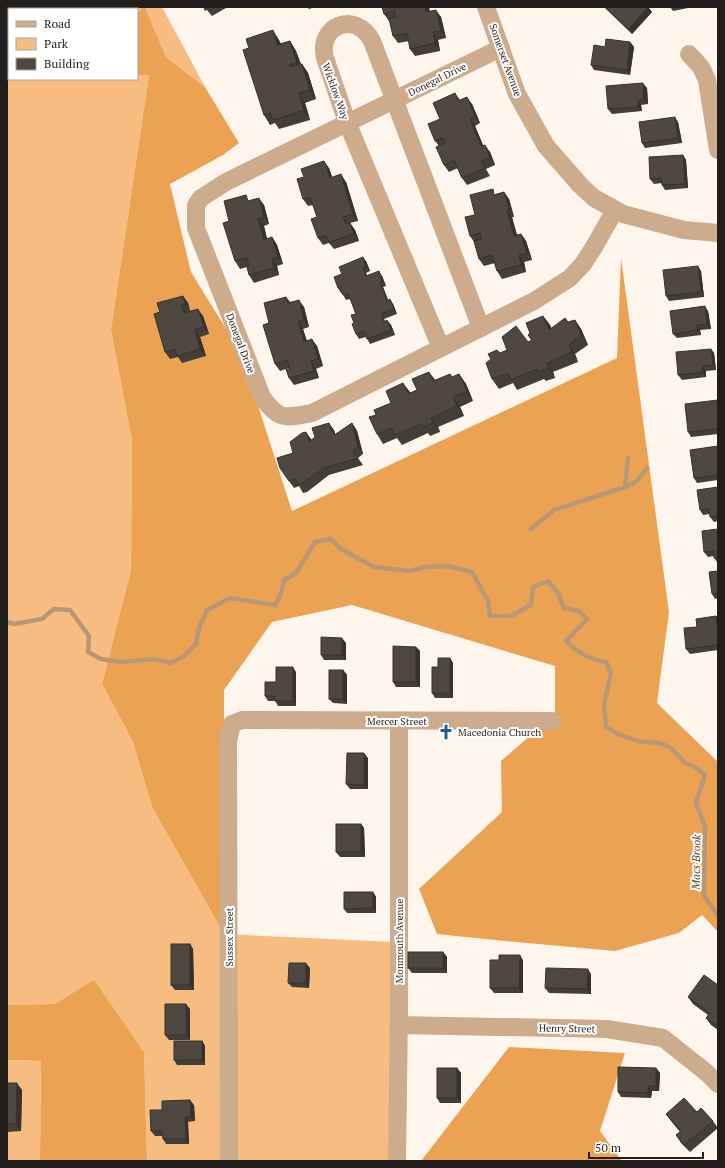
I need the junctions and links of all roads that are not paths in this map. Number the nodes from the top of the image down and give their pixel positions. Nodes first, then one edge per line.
1 (486, 7) edge
2 (501, 48) junction
3 (689, 54) dead end
4 (394, 100) junction
5 (347, 122) junction
6 (718, 150) edge
7 (615, 210) junction
8 (718, 233) edge
9 (481, 328) junction
10 (441, 348) junction
11 (242, 720) joint
12 (399, 721) junction
13 (552, 722) dead end
14 (398, 1025) junction
15 (718, 1084) edge
16 (229, 1161) edge
17 (396, 1161) edge

1 - 2 street, Somerset Avenue
2 - 4 street, Donegal Drive
2 - 7 street, Somerset Avenue
3 - 6 street
4 - 5 street, Donegal Drive
4 - 5 street, Wicklow Way
4 - 9 street, Wicklow Way
5 - 10 street, Wicklow Way
5 - 10 street, Donegal Drive
7 - 8 street, Somerset Avenue
7 - 9 street, Donegal Drive
9 - 10 street, Donegal Drive
11 - 12 street, Mercer Street
11 - 16 street, Sussex Street
12 - 13 street, Mercer Street
12 - 14 street, Monmouth Avenue
14 - 15 street, Henry Street
14 - 17 street, Monmouth Avenue

